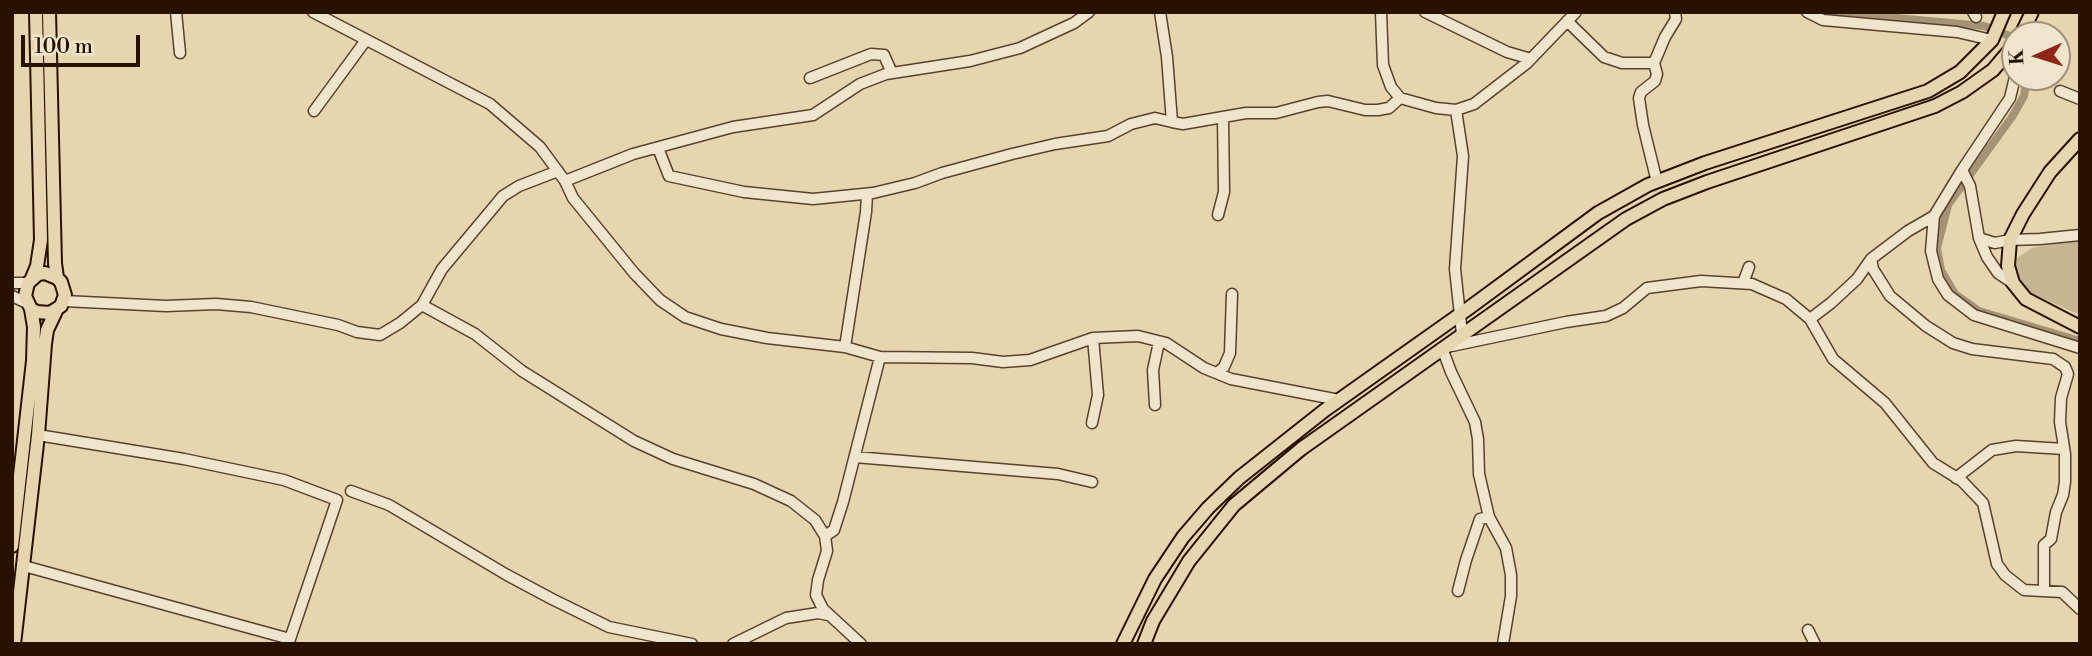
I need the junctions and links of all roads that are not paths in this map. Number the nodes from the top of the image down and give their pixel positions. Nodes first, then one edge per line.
1 (36, 12) edge
2 (49, 12) edge
3 (176, 12) edge
4 (313, 12) edge
5 (1089, 12) edge
6 (1160, 12) edge
7 (1381, 12) edge
8 (1425, 12) edge
9 (1576, 12) edge
10 (1675, 12) edge
11 (1807, 12) edge
12 (2004, 12) edge
13 (1567, 21) junction
14 (1995, 33) junction
15 (366, 40) junction
16 (180, 53) dead end
17 (1531, 60) junction
18 (2001, 61) edge
19 (1654, 63) junction
20 (892, 73) junction
21 (810, 78) dead end
22 (2012, 91) edge
23 (2062, 91) edge
24 (1400, 98) junction
25 (2080, 99) edge
26 (1456, 110) junction
27 (314, 111) dead end
28 (1223, 117) junction
29 (1172, 122) junction
30 (2080, 139) edge
31 (658, 148) junction
32 (1962, 170) junction
33 (558, 171) junction
34 (565, 181) junction
35 (1657, 182) junction
36 (867, 194) junction
37 (1219, 215) dead end
38 (1934, 216) junction
39 (2080, 235) edge
40 (1979, 238) junction
41 (2010, 240) junction
42 (1871, 260) junction
43 (1749, 267) dead end
44 (57, 278) junction
45 (30, 280) junction
46 (2012, 283) junction
47 (12, 284) edge
48 (1743, 284) junction
49 (1232, 294) dead end
50 (12, 296) edge
51 (422, 305) junction
52 (29, 306) junction
53 (60, 306) junction
54 (1459, 315) junction
55 (1810, 319) junction
56 (2080, 327) edge
57 (1462, 334) junction
58 (1093, 338) junction
59 (1159, 341) junction
60 (845, 346) junction
61 (1442, 348) junction
62 (2080, 348) edge
63 (880, 357) junction
64 (1217, 373) junction
65 (1339, 400) junction
66 (1155, 405) dead end
67 (1092, 423) dead end
68 (38, 435) junction
69 (2064, 449) junction
70 (855, 457) junction
71 (1956, 478) junction
72 (1092, 482) dead end
73 (351, 491) dead end
74 (1489, 517) junction
75 (825, 536) junction
76 (12, 545) edge
77 (24, 566) junction
78 (1458, 591) dead end
79 (2044, 591) junction
80 (2080, 609) edge
81 (828, 616) junction
82 (1808, 630) dead end
83 (289, 642) edge
84 (14, 644) edge
85 (692, 644) edge
86 (733, 644) edge
87 (861, 644) edge
88 (1123, 644) edge
89 (1144, 644) edge
90 (1503, 644) edge
91 (1815, 644) edge

1 - 45 main road
2 - 44 main road
3 - 16 street
4 - 15 street
5 - 20 street
6 - 29 street
7 - 24 street
8 - 17 street
9 - 13 street
10 - 19 street
11 - 14 street
12 - 14 main road
13 - 17 street
13 - 19 street
14 - 35 main road
15 - 27 street
15 - 33 street
17 - 26 street
18 - 57 main road
19 - 35 street
20 - 21 street
20 - 31 street
22 - 32 street
23 - 25 street
24 - 26 street
24 - 28 street
26 - 54 street
28 - 29 street
28 - 37 street
29 - 36 street
30 - 41 main road
31 - 34 street
31 - 36 street
32 - 38 street
32 - 40 street
33 - 34 street
33 - 51 street
34 - 60 street
35 - 54 main road
36 - 60 street
38 - 42 street
38 - 62 street
39 - 41 street
40 - 41 street
40 - 46 street
41 - 46 main road
42 - 55 street
42 - 69 street
43 - 48 street
44 - 45 main road
44 - 53 main road
45 - 47 street
45 - 52 main road
46 - 56 main road
48 - 55 street
48 - 61 street
49 - 64 street
50 - 52 street
51 - 53 street
51 - 75 street
52 - 53 main road
52 - 76 main road
53 - 68 main road
54 - 57 street
54 - 65 main road
55 - 71 street
57 - 61 main road
58 - 59 street
58 - 63 street
58 - 67 street
59 - 64 street
59 - 66 street
60 - 63 street
61 - 74 street
61 - 89 main road
63 - 70 street
64 - 65 street
65 - 88 main road
68 - 77 main road
68 - 83 street
69 - 71 street
69 - 79 street
70 - 72 street
70 - 75 street
71 - 79 street
73 - 85 street
74 - 78 street
74 - 90 street
75 - 81 street
77 - 83 street
77 - 84 main road
79 - 80 street
81 - 86 street
81 - 87 street
82 - 91 street

